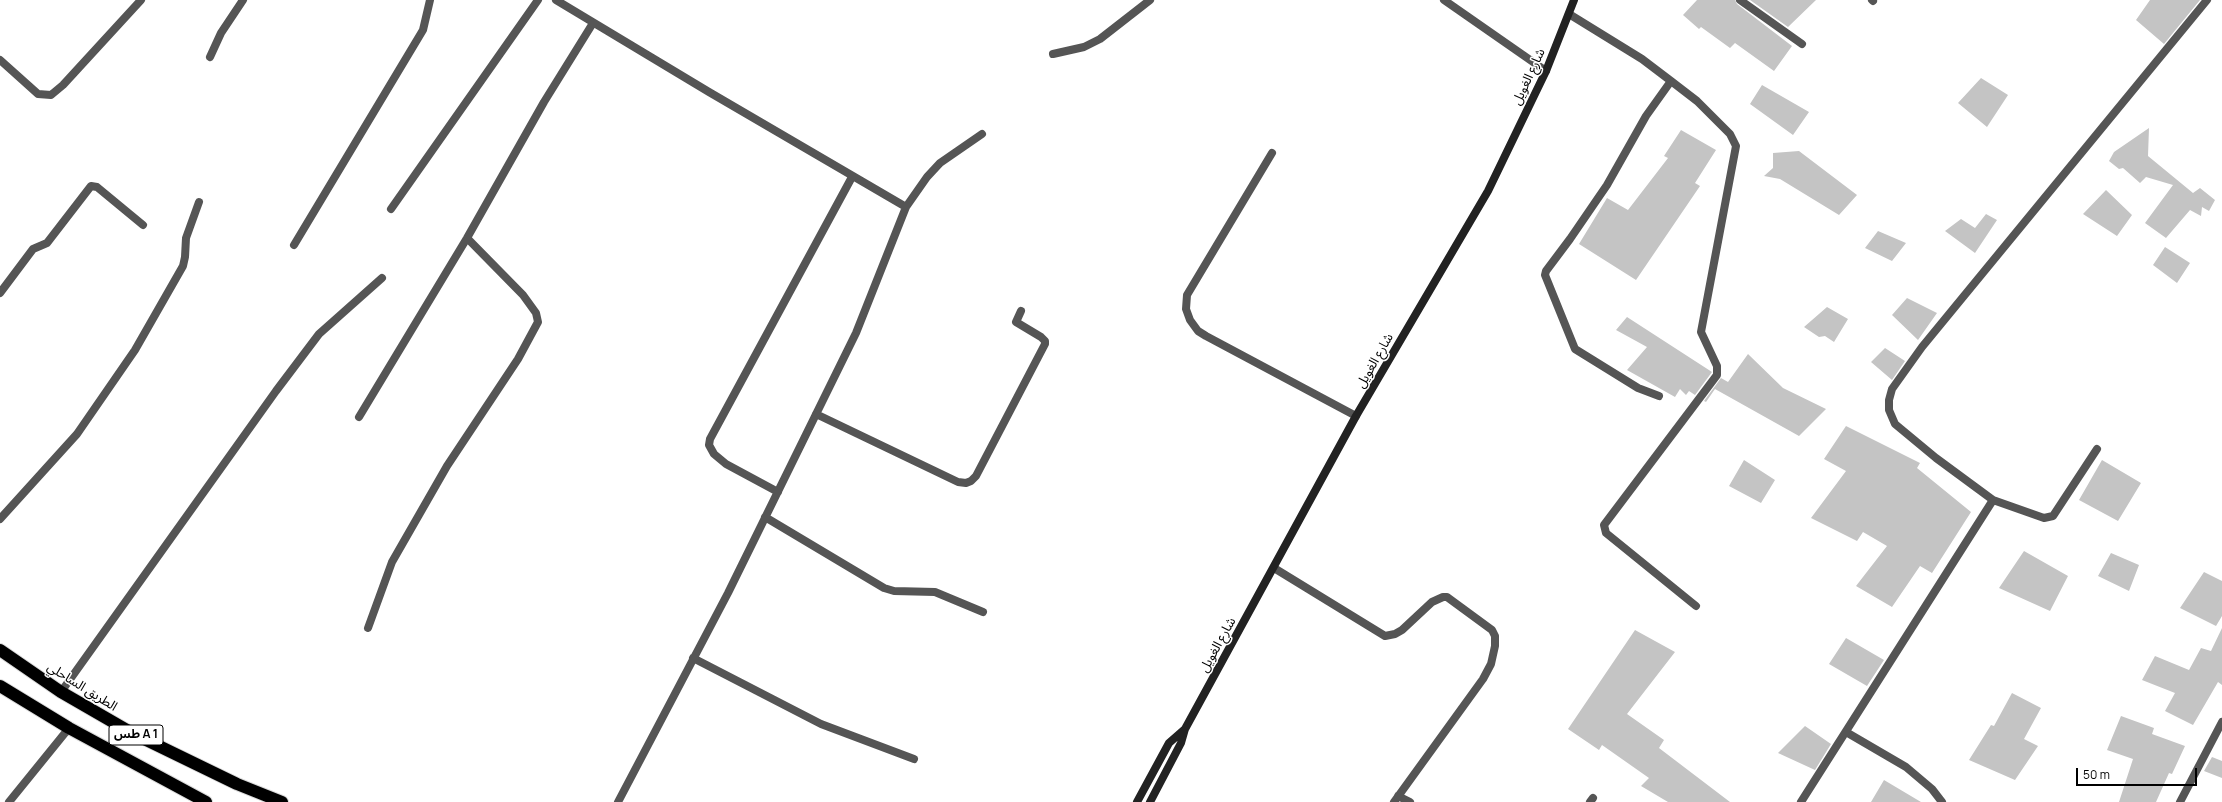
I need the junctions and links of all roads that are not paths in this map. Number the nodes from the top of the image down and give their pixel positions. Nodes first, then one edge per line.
1 (141, 0) edge
2 (243, 0) edge
3 (430, 0) edge
4 (538, 0) edge
5 (556, 0) edge
6 (1150, 0) edge
7 (1444, 0) edge
8 (1574, 0) edge
9 (1740, 0) edge
10 (2207, 0) edge
11 (1569, 14) junction
12 (593, 22) junction
13 (1802, 44) dead end
14 (1053, 54) dead end
15 (210, 57) dead end
16 (0, 60) edge
17 (1546, 71) junction
18 (1671, 81) junction
19 (982, 134) dead end
20 (1272, 153) dead end
21 (852, 177) junction
22 (198, 202) dead end
23 (906, 207) junction
24 (391, 209) dead end
25 (143, 225) dead end
26 (467, 238) junction
27 (294, 245) dead end
28 (382, 278) dead end
29 (0, 293) edge
30 (1021, 312) dead end
31 (1659, 396) dead end
32 (816, 414) junction
33 (1356, 416) junction
34 (359, 417) dead end
35 (2097, 449) dead end
36 (778, 492) junction
37 (1994, 500) junction
38 (765, 517) junction
39 (0, 519) edge
40 (1274, 568) junction
41 (1696, 606) dead end
42 (983, 612) dead end
43 (368, 628) dead end
44 (0, 650) edge
45 (693, 658) junction
46 (0, 686) edge
47 (62, 692) junction
48 (2222, 722) edge
49 (69, 728) junction
50 (1186, 729) junction
51 (1846, 732) junction
52 (914, 760) dead end
53 (1396, 799) edge
54 (9, 802) edge
55 (206, 802) edge
56 (282, 802) edge
57 (618, 802) edge
58 (1137, 802) edge
59 (1150, 802) edge
60 (1410, 802) edge
61 (1801, 802) edge
62 (1942, 802) edge
63 (2180, 802) edge

1 - 16 street
2 - 15 street
3 - 27 street
4 - 24 street
5 - 12 street
6 - 14 street
7 - 17 street
8 - 11 street, شارع الغويل
9 - 13 street
10 - 37 street
11 - 17 street, شارع الغويل
11 - 18 street
12 - 21 street
12 - 26 street
17 - 33 street, شارع الغويل
18 - 31 street
18 - 41 street
19 - 23 street
20 - 33 street
21 - 23 street
21 - 36 street
22 - 39 street
23 - 32 street
25 - 29 street
26 - 34 street
26 - 43 street
28 - 47 street
30 - 32 street
32 - 36 street
33 - 40 street, شارع الغويل
35 - 37 street
36 - 38 street
37 - 51 street
38 - 42 street
38 - 45 street
40 - 50 street, شارع الغويل
40 - 53 street
44 - 47 highway, الطريق الساحلي / طس A 1
45 - 52 street
45 - 57 street
46 - 49 highway, طس A 1
47 - 56 highway, الطريق الساحلي / طس A 1
48 - 63 street
49 - 54 street
49 - 55 highway, طس A 1
50 - 58 street, شارع الغويل
50 - 59 street, شارع الغويل
51 - 61 street
51 - 62 street
53 - 60 street

